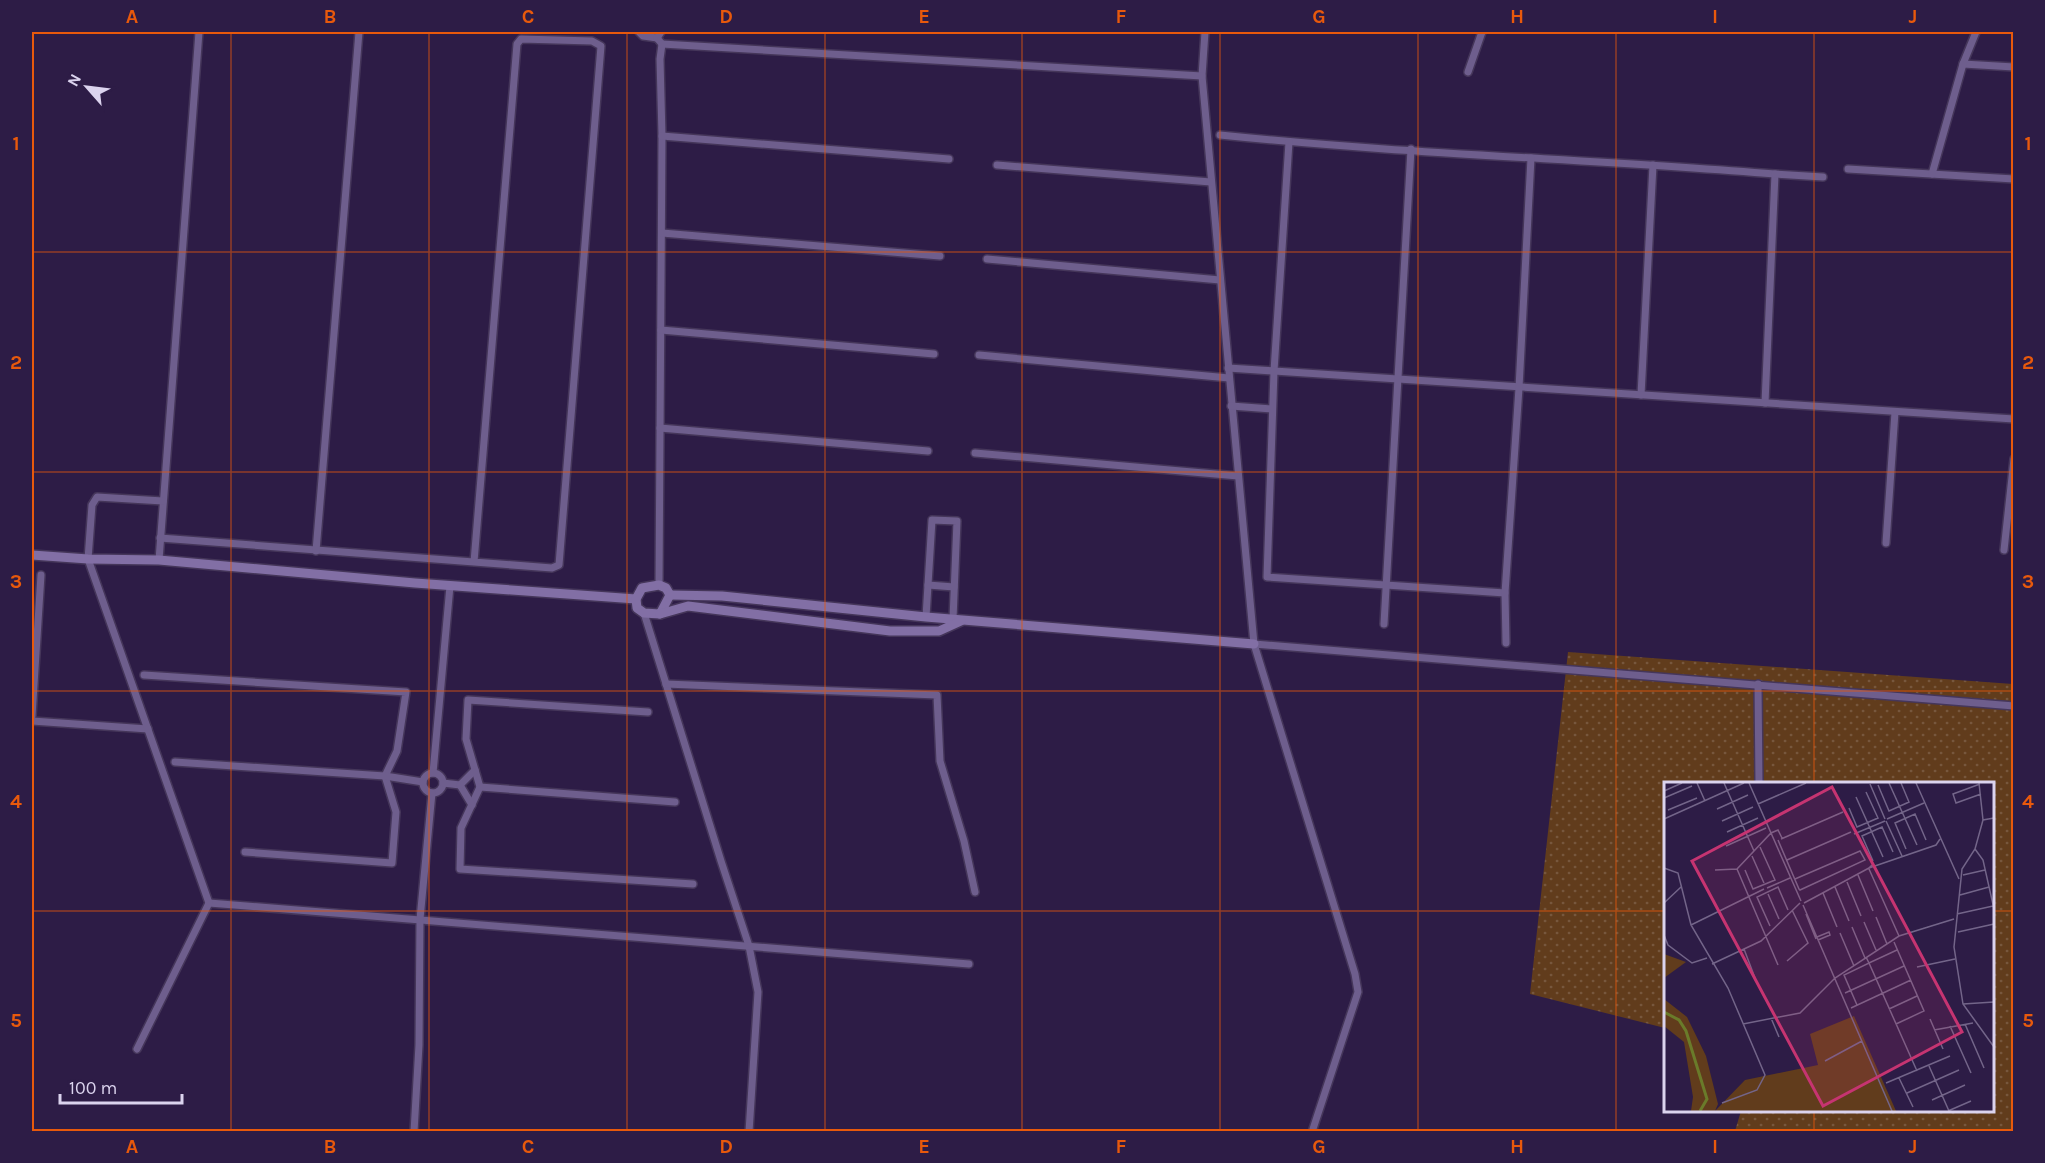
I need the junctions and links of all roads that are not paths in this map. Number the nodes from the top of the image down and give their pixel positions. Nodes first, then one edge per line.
1 (199, 32) edge
2 (359, 32) edge
3 (639, 32) edge
4 (1205, 32) edge
5 (1482, 32) edge
6 (1976, 32) edge
7 (660, 38) edge
8 (1963, 64) junction
9 (2013, 67) edge
10 (1468, 72) dead end
11 (1202, 76) junction
12 (1220, 135) dead end
13 (662, 136) junction
14 (1289, 142) junction
15 (1411, 150) junction
16 (1531, 158) junction
17 (949, 159) dead end
18 (997, 165) dead end
19 (1653, 165) junction
20 (1848, 169) dead end
21 (1775, 174) junction
22 (1932, 174) junction
23 (1823, 177) dead end
24 (2013, 179) edge
25 (1211, 182) junction
26 (662, 233) junction
27 (940, 256) dead end
28 (987, 260) dead end
29 (1220, 280) junction
30 (661, 330) junction
31 (934, 354) dead end
32 (979, 356) dead end
33 (1228, 368) junction
34 (1274, 371) junction
35 (1229, 378) junction
36 (1398, 380) junction
37 (1520, 388) junction
38 (1641, 395) junction
39 (1765, 403) junction
40 (1231, 406) junction
41 (1272, 409) junction
42 (1895, 412) junction
43 (2013, 419) edge
44 (660, 428) junction
45 (928, 451) dead end
46 (975, 453) dead end
47 (2013, 459) edge
48 (1238, 476) junction
49 (163, 501) junction
50 (160, 538) junction
51 (1886, 543) dead end
52 (2004, 550) dead end
53 (316, 551) junction
54 (32, 555) edge
55 (88, 559) junction
56 (159, 560) junction
57 (474, 562) junction
58 (41, 575) dead end
59 (659, 585) junction
60 (928, 585) junction
61 (1387, 585) junction
62 (450, 586) junction
63 (954, 587) junction
64 (1505, 592) junction
65 (670, 595) junction
66 (636, 599) junction
67 (644, 613) junction
68 (660, 614) junction
69 (926, 617) junction
70 (953, 619) junction
71 (964, 620) junction
72 (1384, 624) dead end
73 (1506, 643) dead end
74 (1254, 644) junction
75 (144, 675) dead end
76 (666, 684) junction
77 (1758, 684) junction
78 (2013, 706) edge
79 (648, 712) dead end
80 (32, 719) edge
81 (148, 729) junction
82 (175, 762) dead end
83 (475, 770) junction
84 (434, 772) junction
85 (385, 776) junction
86 (423, 782) junction
87 (1759, 782) edge
88 (443, 783) junction
89 (460, 785) junction
90 (480, 787) junction
91 (432, 793) junction
92 (675, 802) dead end
93 (472, 805) junction
94 (244, 852) dead end
95 (693, 884) dead end
96 (975, 892) dead end
97 (209, 903) junction
98 (420, 919) junction
99 (749, 946) junction
100 (969, 964) dead end
101 (137, 1049) dead end
102 (414, 1131) edge
103 (749, 1131) edge
104 (1312, 1131) edge

1 - 49 street
2 - 53 street
3 - 7 street
4 - 11 street
5 - 10 street
6 - 8 street
7 - 11 street
7 - 13 street
8 - 9 street
8 - 22 street
11 - 25 street
12 - 14 street
13 - 17 street
13 - 26 street
14 - 15 street
14 - 34 street
15 - 16 street
15 - 36 street
16 - 19 street
16 - 37 street
18 - 25 street
19 - 21 street
19 - 38 street
20 - 22 street
21 - 23 street
21 - 39 street
22 - 24 street
25 - 29 street
26 - 27 street
26 - 30 street
28 - 29 street
29 - 33 street
30 - 31 street
30 - 44 street
32 - 35 street
33 - 34 street
33 - 35 street
34 - 36 street
34 - 41 street
35 - 40 street
36 - 37 street
36 - 61 street
37 - 38 street
37 - 64 street
38 - 39 street
39 - 42 street
40 - 41 street
40 - 48 street
41 - 61 street
42 - 43 street
42 - 51 street
44 - 45 street
44 - 59 street
46 - 48 street
47 - 52 street
48 - 74 street
49 - 50 street
49 - 55 street
50 - 53 street
50 - 56 street
53 - 57 street
54 - 55 street
55 - 56 street
55 - 81 street
56 - 62 street
57 - 57 street
58 - 80 street
59 - 65 street
59 - 66 street
60 - 63 street
60 - 63 street
60 - 69 street
61 - 64 street
61 - 72 street
62 - 66 street
62 - 84 street
63 - 70 street
64 - 73 street
65 - 68 street
65 - 69 street
66 - 67 street
67 - 68 street
67 - 76 street
68 - 71 street
69 - 70 street
70 - 71 street
71 - 74 street
74 - 77 street
74 - 104 street
75 - 85 street
76 - 96 street
76 - 99 street
77 - 78 street
77 - 87 street
79 - 83 street
80 - 81 street
81 - 97 street
82 - 85 street
83 - 89 street
83 - 90 street
84 - 86 street
84 - 88 street
85 - 86 street
85 - 94 street
86 - 91 street
88 - 89 street
88 - 91 street
89 - 93 street
90 - 92 street
90 - 93 street
91 - 98 street
93 - 95 street
97 - 98 street
97 - 101 street
98 - 99 street
98 - 102 street
99 - 100 street
99 - 103 street

